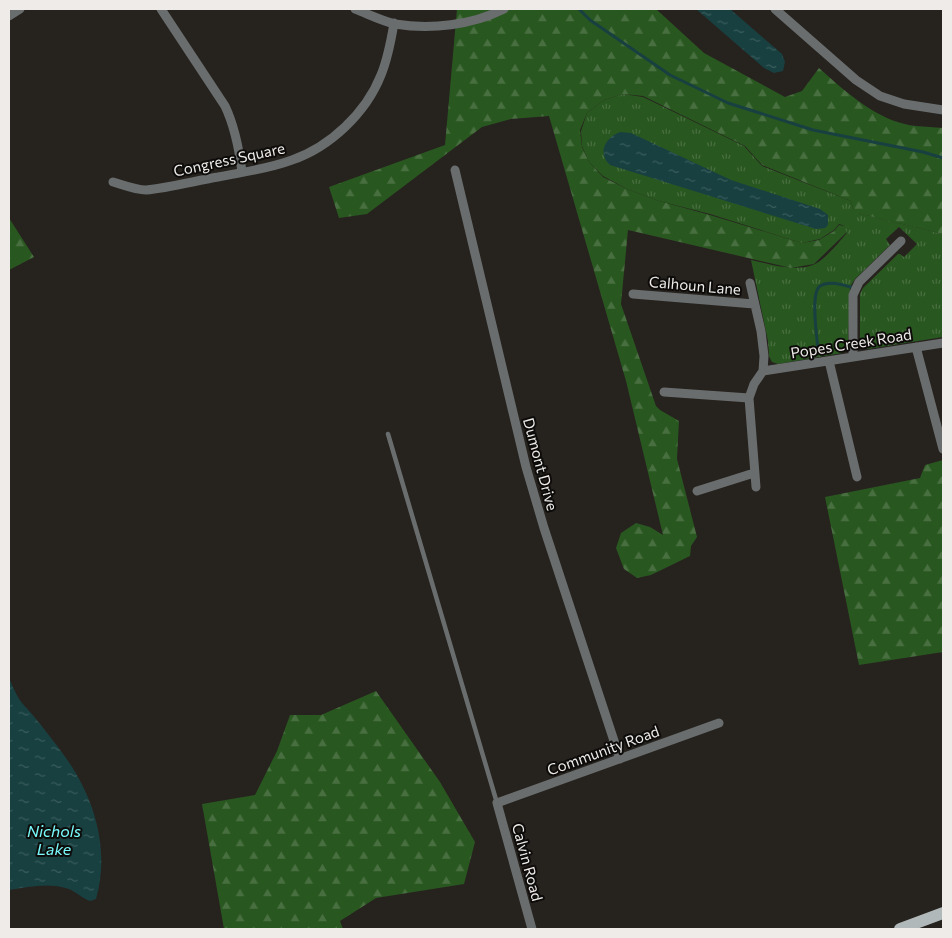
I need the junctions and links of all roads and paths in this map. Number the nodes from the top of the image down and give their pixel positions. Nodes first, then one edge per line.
1 (20, 9) edge
2 (161, 9) edge
3 (355, 9) edge
4 (504, 9) edge
5 (774, 9) edge
6 (9, 16) edge
7 (394, 23) junction
8 (943, 109) edge
9 (455, 170) dead end
10 (242, 172) junction
11 (113, 182) dead end
12 (901, 242) dead end
13 (750, 283) dead end
14 (633, 294) dead end
15 (754, 304) junction
16 (943, 343) edge
17 (916, 346) junction
18 (853, 357) junction
19 (828, 361) junction
20 (763, 371) junction
21 (664, 392) dead end
22 (749, 398) junction
23 (388, 434) dead end
24 (943, 449) edge
25 (754, 473) junction
26 (857, 477) dead end
27 (756, 487) dead end
28 (697, 491) dead end
29 (718, 723) dead end
30 (620, 759) junction
31 (497, 803) junction
32 (943, 913) edge
33 (532, 929) edge
34 (900, 929) edge

1 - 6 street
2 - 10 street
3 - 7 street
4 - 7 street
5 - 8 street
7 - 10 street, Congress Square
9 - 30 street, Dumont Drive
10 - 11 street, Congress Square
12 - 18 street
13 - 15 street
14 - 15 street, Calhoun Lane
15 - 20 street
16 - 17 street, Popes Creek Road
17 - 18 street, Popes Creek Road
17 - 24 street
18 - 19 street, Popes Creek Road
19 - 20 street, Popes Creek Road
19 - 26 street
20 - 22 street
21 - 22 street
22 - 25 street
23 - 31 lane
25 - 27 street
25 - 28 street
29 - 30 street, Community Road
30 - 31 street, Community Road
31 - 33 street, Calvin Road
32 - 34 main road

